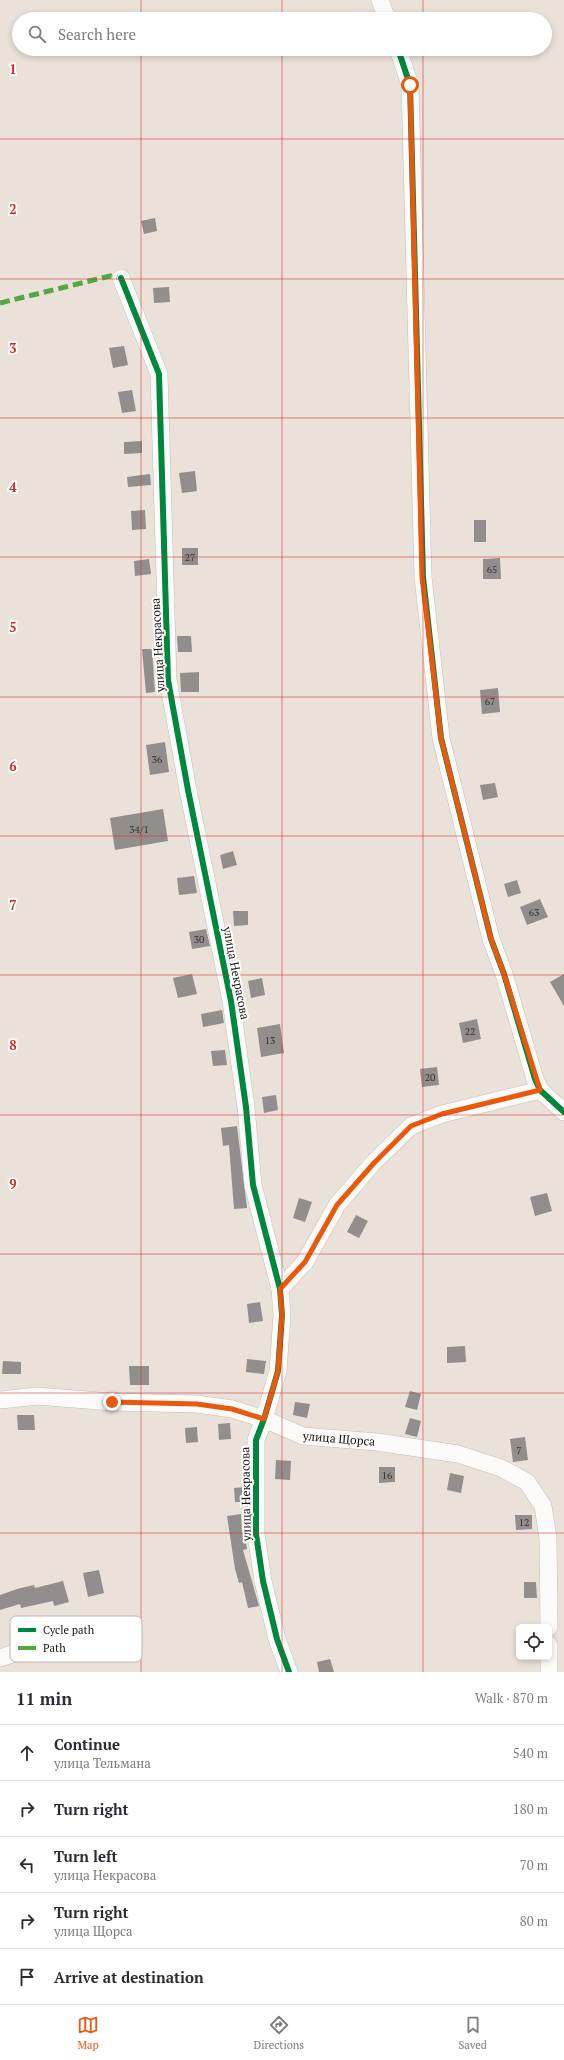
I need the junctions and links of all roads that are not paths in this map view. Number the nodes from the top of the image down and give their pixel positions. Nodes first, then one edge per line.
1 (380, 0) edge
2 (384, 12) edge
3 (400, 56) edge
4 (121, 278) dead end
5 (540, 1090) junction
6 (564, 1112) edge
7 (280, 1289) junction
8 (0, 1400) edge
9 (264, 1419) junction
10 (549, 1624) edge
11 (10, 1655) edge
12 (0, 1658) edge
13 (549, 1660) edge
14 (290, 1672) edge
15 (549, 1672) edge

1 - 2 street
3 - 5 street
4 - 7 street, улица Некрасова
5 - 6 street
5 - 7 street
7 - 9 street, улица Некрасова
8 - 9 street, улица Щорса
9 - 10 street, улица Щорса
9 - 14 street, улица Некрасова
11 - 12 street
13 - 15 street

